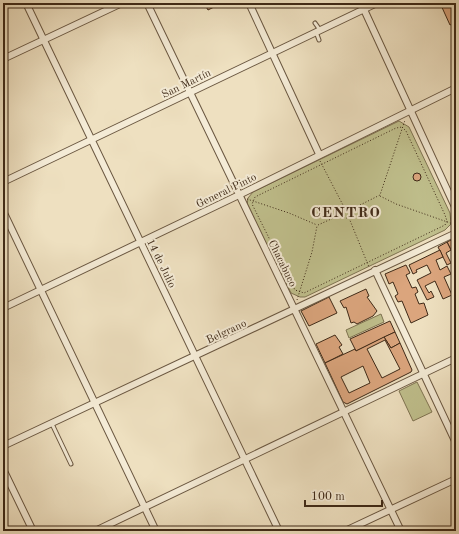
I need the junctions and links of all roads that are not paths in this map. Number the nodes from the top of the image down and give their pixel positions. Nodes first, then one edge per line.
1 (26, 3) edge
2 (122, 3) edge
3 (147, 3) edge
4 (249, 3) edge
5 (361, 3) edge
6 (377, 3) edge
7 (364, 9) junction
8 (315, 23) dead end
9 (318, 31) junction
10 (44, 40) junction
11 (319, 40) dead end
12 (272, 52) junction
13 (3, 59) edge
14 (456, 88) edge
15 (190, 92) junction
16 (409, 110) junction
17 (92, 140) junction
18 (318, 155) junction
19 (3, 182) edge
20 (239, 195) junction
21 (456, 209) edge
22 (3, 211) edge
23 (456, 233) edge
24 (141, 242) junction
25 (373, 272) junction
26 (41, 290) junction
27 (3, 308) edge
28 (294, 310) junction
29 (195, 356) junction
30 (456, 358) edge
31 (424, 374) junction
32 (95, 404) junction
33 (343, 412) junction
34 (52, 424) junction
35 (456, 443) edge
36 (3, 446) edge
37 (245, 458) junction
38 (71, 464) dead end
39 (3, 469) edge
40 (456, 479) edge
41 (145, 508) junction
42 (391, 509) junction
43 (33, 531) edge
44 (95, 531) edge
45 (156, 531) edge
46 (279, 531) edge
47 (345, 531) edge
48 (401, 531) edge

1 - 10 street, 14 de Julio
2 - 10 street
3 - 15 street, Chacabuco
4 - 12 street
5 - 7 street
6 - 7 street, San Martín
7 - 9 street, San Martín
7 - 16 street
8 - 9 lane
9 - 11 lane
9 - 12 street, San Martín
10 - 13 street
10 - 17 street, 14 de Julio
12 - 15 street, San Martín
12 - 18 street
14 - 16 street, General Pinto
15 - 17 street, San Martín
15 - 20 street, Chacabuco
16 - 18 street, General Pinto
16 - 21 street
17 - 19 street, San Martín
17 - 24 street, 14 de Julio
18 - 20 street, General Pinto
20 - 24 street, General Pinto
20 - 28 street, Chacabuco
22 - 26 street
23 - 25 street, Belgrano
24 - 26 street, General Pinto
24 - 29 street, 14 de Julio
25 - 28 street, Belgrano
25 - 31 street
26 - 27 street, General Pinto
26 - 32 street
28 - 29 street, Belgrano
28 - 33 street, Chacabuco
29 - 32 street, Belgrano
29 - 37 street, 14 de Julio
30 - 31 street
31 - 33 street
31 - 35 street
32 - 34 street, Belgrano
32 - 41 street
33 - 37 street
33 - 42 street, Chacabuco
34 - 36 street, Belgrano
34 - 38 lane
37 - 41 street
37 - 46 street, 14 de Julio
39 - 43 street
40 - 42 street
41 - 44 street
41 - 45 street
42 - 47 street
42 - 48 street, Chacabuco

